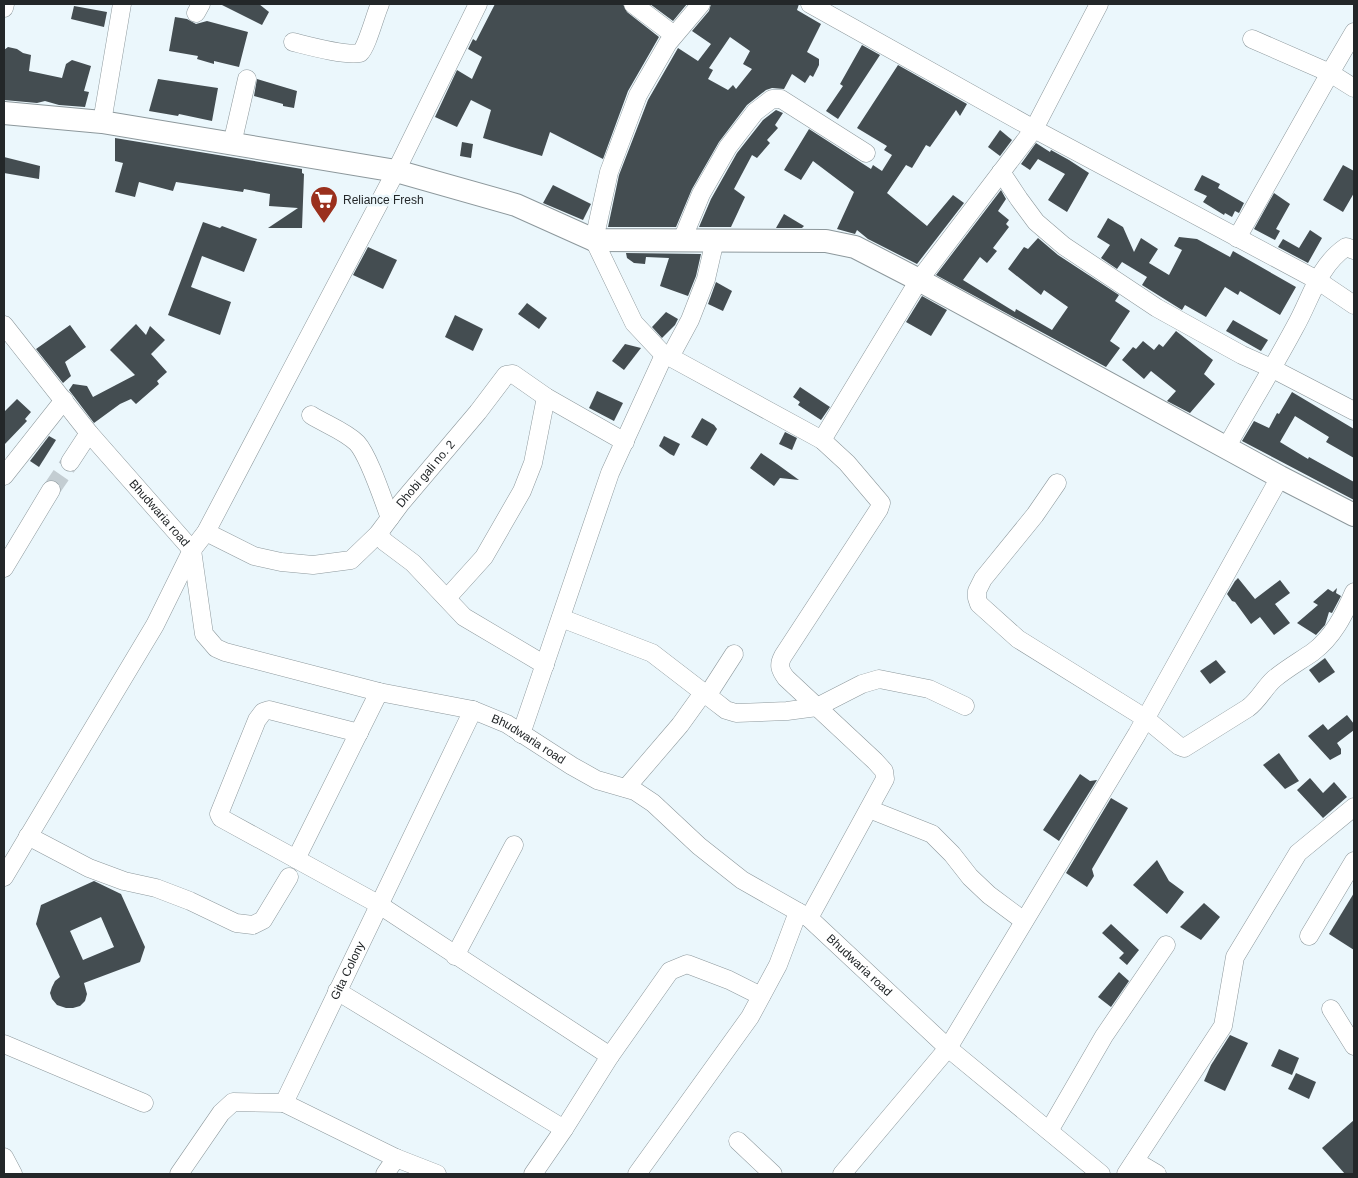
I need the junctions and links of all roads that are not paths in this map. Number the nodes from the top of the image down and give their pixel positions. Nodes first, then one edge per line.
1 (5, 4) edge
2 (122, 4) edge
3 (380, 4) edge
4 (478, 4) edge
5 (633, 4) edge
6 (700, 4) edge
7 (810, 4) edge
8 (1099, 4) edge
9 (4, 8) edge
10 (1354, 32) edge
11 (674, 35) junction
12 (1252, 39) dead end
13 (293, 42) dead end
14 (1330, 72) junction
15 (247, 79) dead end
16 (1354, 88) edge
17 (4, 113) edge
18 (102, 122) junction
19 (1034, 129) junction
20 (232, 144) junction
21 (866, 152) dead end
22 (396, 171) junction
23 (1001, 172) junction
24 (1237, 238) junction
25 (594, 240) junction
26 (682, 240) junction
27 (715, 240) junction
28 (1352, 244) edge
29 (919, 280) junction
30 (1317, 280) junction
31 (1354, 306) edge
32 (4, 325) edge
33 (667, 356) junction
34 (1271, 368) junction
35 (546, 397) junction
36 (64, 400) junction
37 (1354, 411) edge
38 (311, 416) dead end
39 (89, 433) junction
40 (822, 440) junction
41 (625, 442) junction
42 (1226, 448) junction
43 (70, 462) tunnel mouth
44 (4, 476) edge
45 (1280, 477) junction
46 (1057, 484) dead end
47 (52, 490) tunnel mouth
48 (1354, 515) edge
49 (390, 518) junction
50 (206, 532) junction
51 (378, 534) junction
52 (192, 550) junction
53 (4, 568) edge
54 (1354, 592) edge
55 (446, 598) junction
56 (561, 618) junction
57 (734, 654) dead end
58 (545, 665) junction
59 (379, 692) junction
60 (705, 694) junction
61 (965, 706) dead end
62 (818, 707) junction
63 (473, 710) junction
64 (1145, 718) junction
65 (359, 733) junction
66 (521, 734) junction
67 (626, 788) junction
68 (1354, 807) edge
69 (869, 809) junction
70 (28, 836) junction
71 (514, 845) dead end
72 (296, 859) junction
73 (1354, 861) edge
74 (4, 877) edge
75 (289, 877) dead end
76 (378, 904) junction
77 (804, 915) junction
78 (1024, 921) junction
79 (1309, 936) dead end
80 (1166, 945) dead end
81 (455, 956) junction
82 (337, 991) junction
83 (761, 996) junction
84 (1331, 1009) dead end
85 (4, 1044) edge
86 (1354, 1046) edge
87 (948, 1048) junction
88 (610, 1056) junction
89 (144, 1103) dead end
90 (284, 1103) junction
91 (564, 1130) junction
92 (1048, 1131) junction
93 (738, 1141) dead end
94 (4, 1157) edge
95 (396, 1158) junction
96 (1131, 1168) edge
97 (12, 1174) edge
98 (179, 1174) edge
99 (385, 1174) edge
100 (437, 1174) edge
101 (533, 1174) edge
102 (637, 1174) edge
103 (773, 1174) edge
104 (842, 1174) edge
105 (1101, 1174) edge
106 (1157, 1174) edge

1 - 9 street
2 - 18 street
3 - 13 street
4 - 22 street
5 - 11 street
6 - 11 street
7 - 19 street
8 - 19 street
10 - 14 street
11 - 25 street
12 - 14 street
14 - 16 street
14 - 24 street
15 - 20 street
17 - 18 main road
18 - 20 main road
19 - 23 street
19 - 24 street
20 - 22 main road
21 - 26 street
22 - 25 main road
22 - 50 street
23 - 29 street
23 - 34 street
24 - 30 street
25 - 26 main road
25 - 33 street
26 - 27 main road
27 - 29 main road
27 - 33 street
28 - 30 street
29 - 40 street
29 - 42 main road
30 - 31 street
30 - 34 street
32 - 36 street, Bhudwaria road
33 - 40 street
33 - 41 street
34 - 37 street
34 - 42 street
35 - 41 street, Dhobi gali no. 2
35 - 49 street, Dhobi gali no. 2
35 - 55 street
36 - 39 street, Bhudwaria road
36 - 44 street
38 - 49 street
39 - 43 street
39 - 52 street, Bhudwaria road
40 - 62 street
41 - 56 street
42 - 45 main road
45 - 48 main road
45 - 64 street
46 - 64 street
47 - 53 street
49 - 51 street, Dhobi gali no. 2
50 - 51 street, Dhobi gali no. 2
50 - 52 street
51 - 55 street
52 - 59 street, Bhudwaria road
52 - 70 street
54 - 64 street
55 - 58 street
56 - 58 street
56 - 60 street
57 - 60 street
58 - 66 street
59 - 63 street, Bhudwaria road
59 - 65 street
60 - 62 street
60 - 67 street
61 - 62 street
62 - 69 street
63 - 66 street, Bhudwaria road
63 - 76 street, Gita Colony
64 - 78 street
65 - 72 street
65 - 72 street
66 - 67 street, Bhudwaria road
67 - 77 street, Bhudwaria road
68 - 96 street
69 - 77 street
69 - 78 street
70 - 74 street
70 - 75 street
71 - 81 street
72 - 76 street
73 - 79 street
76 - 81 street
76 - 82 street, Gita Colony
77 - 83 street
77 - 87 street, Bhudwaria road
78 - 87 street
80 - 92 street
81 - 88 street
82 - 90 street, Gita Colony
82 - 91 street
83 - 88 street
83 - 102 street
84 - 86 street
85 - 89 street
87 - 92 street, Bhudwaria road
87 - 104 street
88 - 91 street
90 - 95 street
90 - 98 street
91 - 101 street
92 - 105 street, Bhudwaria road
93 - 103 street
94 - 97 street
95 - 99 street
95 - 100 street
96 - 106 street

